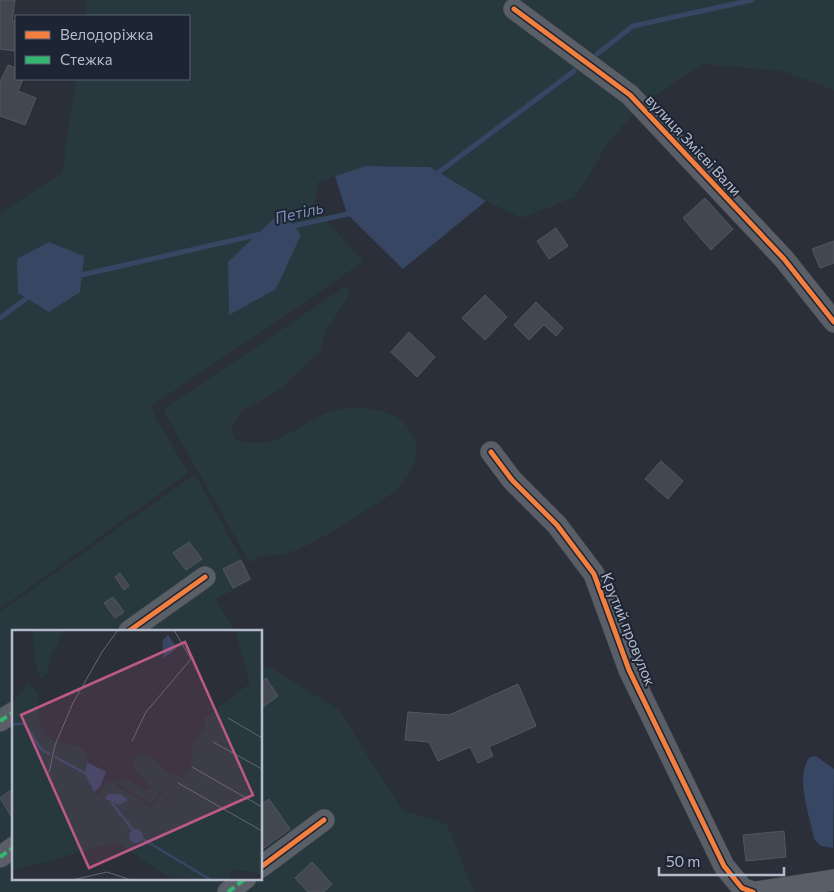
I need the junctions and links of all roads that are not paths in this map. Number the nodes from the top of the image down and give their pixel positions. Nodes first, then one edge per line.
1 (514, 9) dead end
2 (834, 322) edge
3 (491, 452) dead end
4 (205, 577) dead end
5 (130, 630) edge
6 (12, 713) edge
7 (0, 722) edge
8 (324, 820) dead end
9 (12, 848) edge
10 (0, 857) edge
11 (262, 866) edge
12 (243, 880) edge
13 (834, 880) edge
14 (750, 891) edge
15 (228, 892) edge

1 - 2 street, вулиця Змієві Вали
3 - 14 street, Крутий провулок
4 - 5 street
6 - 7 street
8 - 11 street
9 - 10 street
12 - 15 street
13 - 14 street

